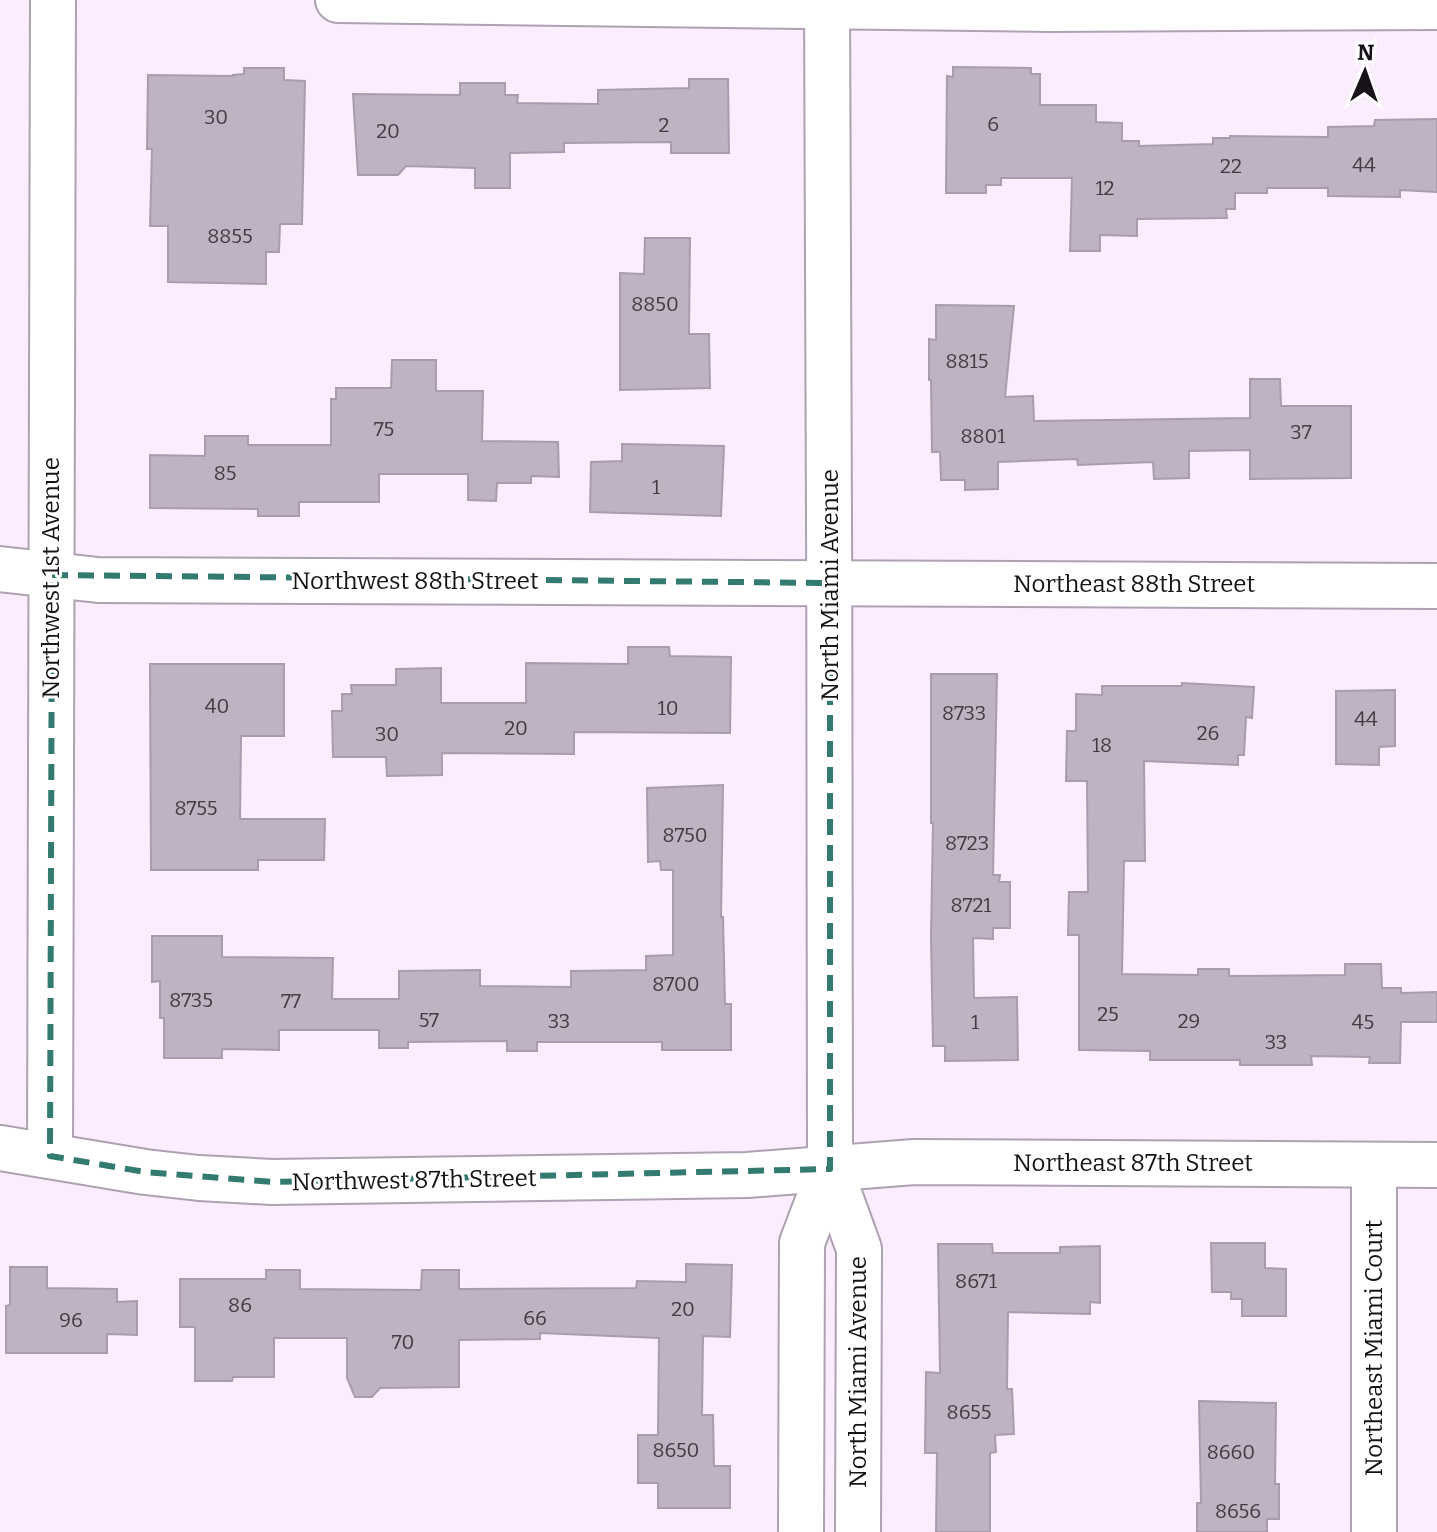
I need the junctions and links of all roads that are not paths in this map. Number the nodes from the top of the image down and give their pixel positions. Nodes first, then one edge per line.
1 (53, 0) edge
2 (338, 0) edge
3 (827, 3) edge
4 (1048, 5) edge
5 (1437, 7) edge
6 (0, 569) edge
7 (52, 575) junction
8 (830, 583) junction
9 (1437, 586) edge
10 (0, 1148) edge
11 (50, 1156) junction
12 (1374, 1165) junction
13 (1437, 1165) edge
14 (830, 1169) junction
15 (801, 1532) edge
16 (858, 1532) edge
17 (1374, 1532) edge

1 - 7 street, Northwest 1st Avenue
2 - 3 street
3 - 4 street
3 - 8 street, North Miami Avenue
4 - 5 street
6 - 7 street, Northwest 88th Street
7 - 8 street, Northwest 88th Street
7 - 11 street, Northwest 1st Avenue
8 - 9 street, Northeast 88th Street
8 - 14 street, North Miami Avenue
10 - 11 street, Northwest 87th Street
11 - 14 street, Northwest 87th Street
12 - 13 street, Northeast 87th Street
12 - 14 street, Northeast 87th Street
12 - 17 street, Northeast Miami Court
14 - 15 street, North Miami Avenue
14 - 16 street, North Miami Avenue

